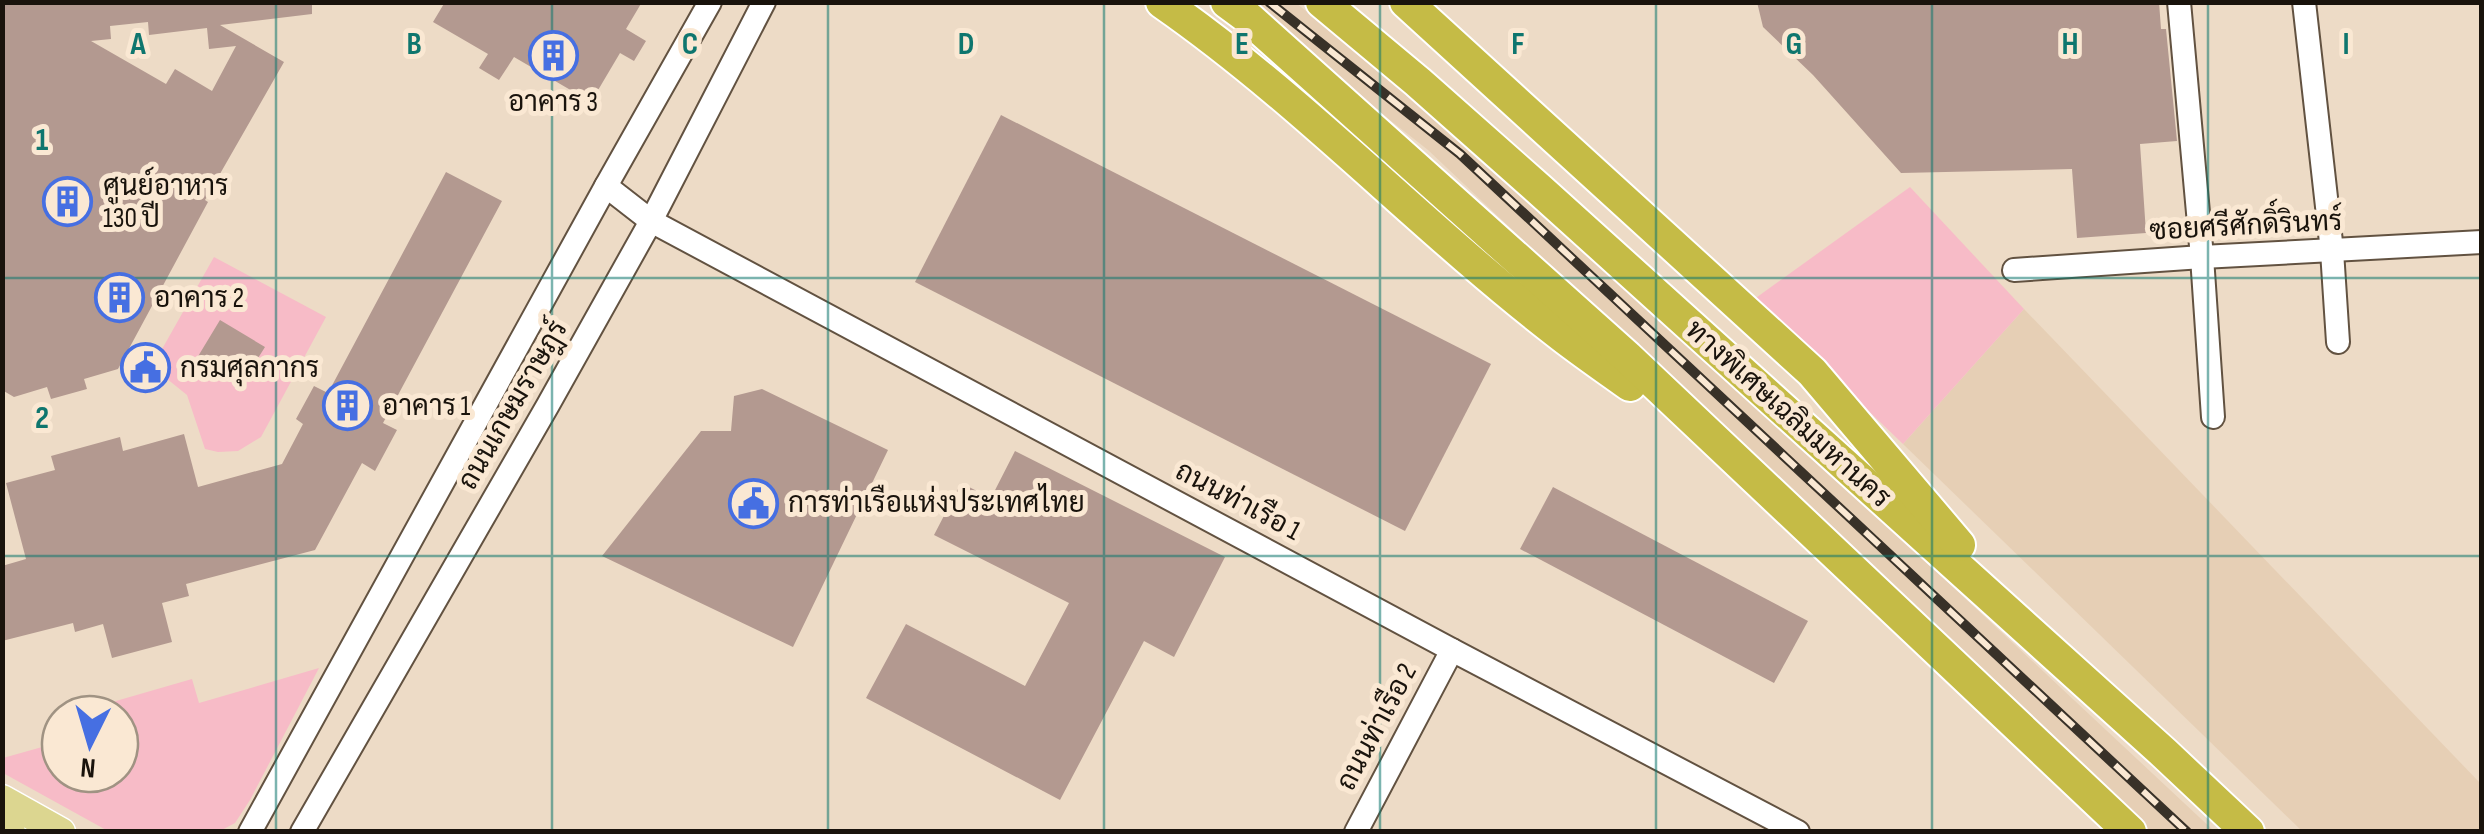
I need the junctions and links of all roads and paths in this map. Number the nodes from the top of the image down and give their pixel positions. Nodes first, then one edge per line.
1 (710, 2) edge
2 (764, 2) edge
3 (1162, 2) edge
4 (1227, 2) edge
5 (1322, 2) edge
6 (1406, 2) edge
7 (2179, 2) edge
8 (2304, 2) edge
9 (606, 186) junction
10 (651, 221) junction
11 (2482, 242) edge
12 (2332, 251) junction
13 (2202, 257) junction
14 (2014, 270) dead end
15 (2338, 342) dead end
16 (2213, 417) dead end
17 (1743, 467) junction
18 (2045, 646) junction
19 (1452, 650) junction
20 (2, 799) edge
21 (2, 826) edge
22 (11, 832) edge
23 (61, 832) edge
24 (250, 832) edge
25 (302, 832) edge
26 (1356, 832) edge
27 (1798, 832) edge
28 (2130, 832) edge
29 (2248, 832) edge

1 - 9 street, ถนนเกษมราษฎร์
2 - 10 street, ถนนเกษมราษฎร์
3 - 17 highway
4 - 17 highway
5 - 18 highway, ทางพิเศษเฉลิมมหานคร
6 - 18 highway
7 - 13 street
8 - 12 street
9 - 10 street, ถนนท่าเรือ 1
9 - 24 street, ถนนเกษมราษฎร์
10 - 19 street, ถนนท่าเรือ 1
10 - 25 street, ถนนเกษมราษฎร์
11 - 12 street, ซอยศรีศักดิ์รินทร์
12 - 13 street, ซอยศรีศักดิ์รินทร์
12 - 15 street
13 - 14 street, ซอยศรีศักดิ์รินทร์
13 - 16 street
17 - 28 highway
18 - 29 highway, ทางพิเศษเฉลิมมหานคร
19 - 26 street, ถนนท่าเรือ 2
19 - 27 street, ถนนท่าเรือ 1
20 - 23 main road
21 - 22 main road

